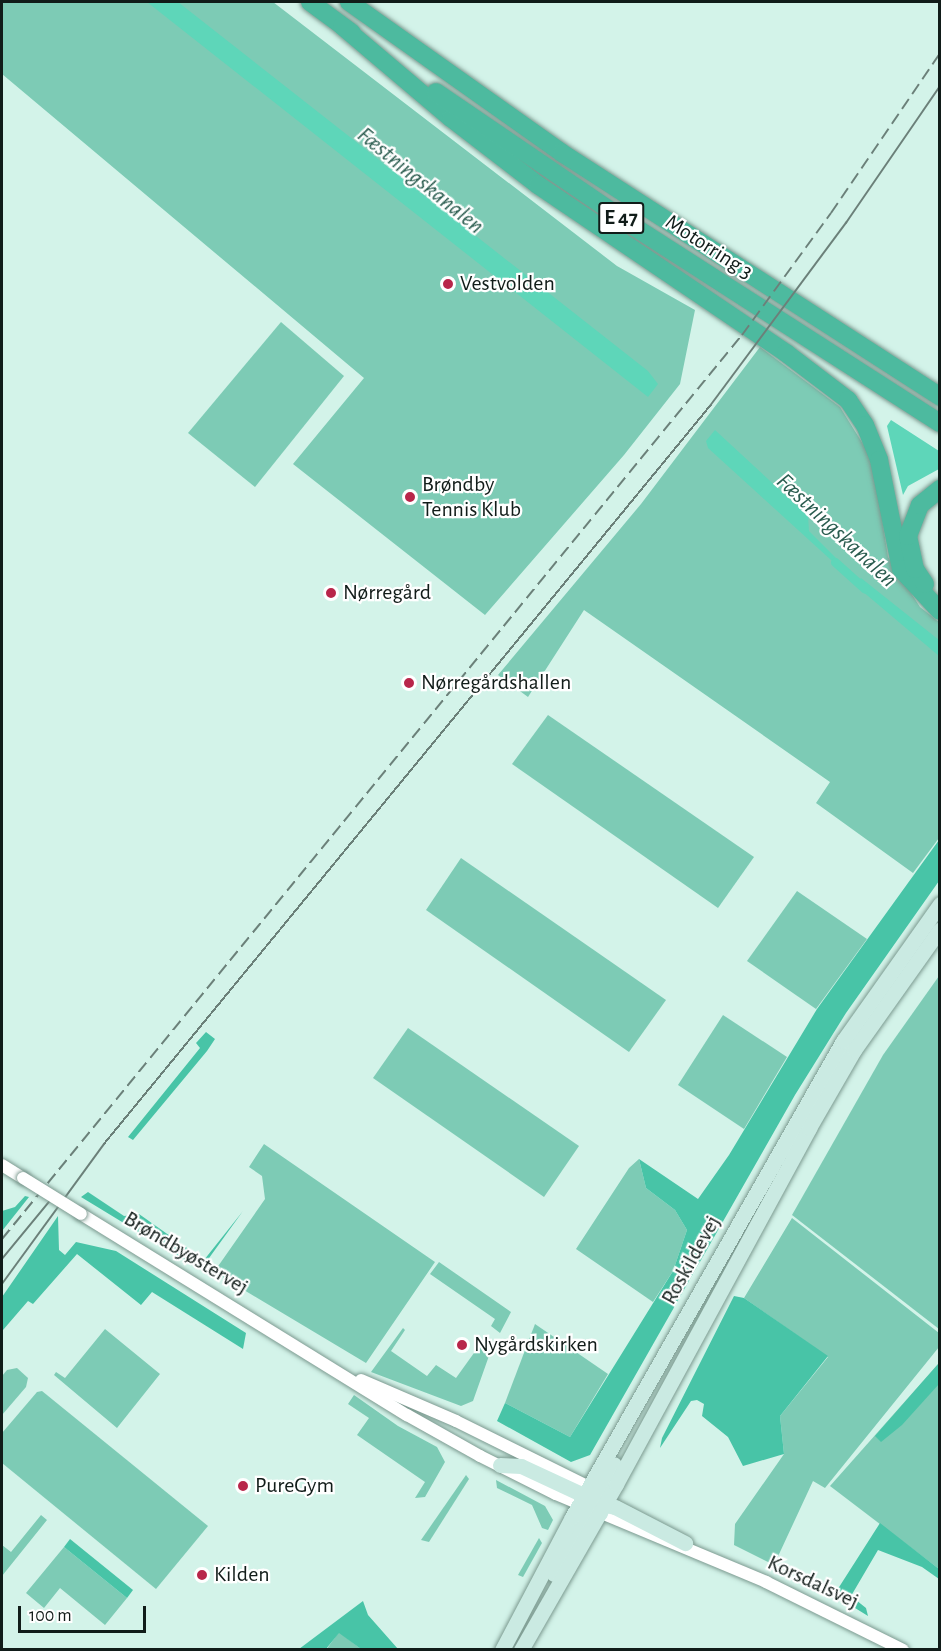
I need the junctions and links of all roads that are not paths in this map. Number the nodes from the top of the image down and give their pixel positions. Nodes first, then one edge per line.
1 (310, 2) edge
2 (349, 2) edge
3 (342, 26) junction
4 (834, 329) junction
5 (939, 383) edge
6 (939, 397) edge
7 (939, 423) edge
8 (939, 489) edge
9 (939, 598) edge
10 (939, 611) edge
11 (939, 904) edge
12 (939, 928) edge
13 (2, 1165) edge
14 (349, 1376) junction
15 (500, 1465) joint
16 (594, 1501) junction
17 (685, 1543) joint
18 (704, 1555) junction
19 (502, 1650) edge
20 (521, 1650) edge
21 (903, 1650) edge

1 - 3 highway, Motorring 3 / E 47
2 - 4 highway, Motorring 3 / E 47
3 - 7 highway, Motorring 3 / E 47
3 - 10 highway
4 - 5 highway
4 - 6 highway, Motorring 3 / E 47
8 - 9 highway
11 - 16 main road, Roskildevej
12 - 16 main road, Roskildevej
13 - 14 street, Brøndbyøstervej, bridge
14 - 15 street, Brøndbyøstervej
14 - 16 street, Brøndbyøstervej
15 - 16 main road
16 - 17 main road
16 - 18 street, Korsdalsvej
16 - 19 main road, Roskildevej
16 - 20 main road
17 - 18 street, Korsdalsvej
18 - 21 street, Korsdalsvej

